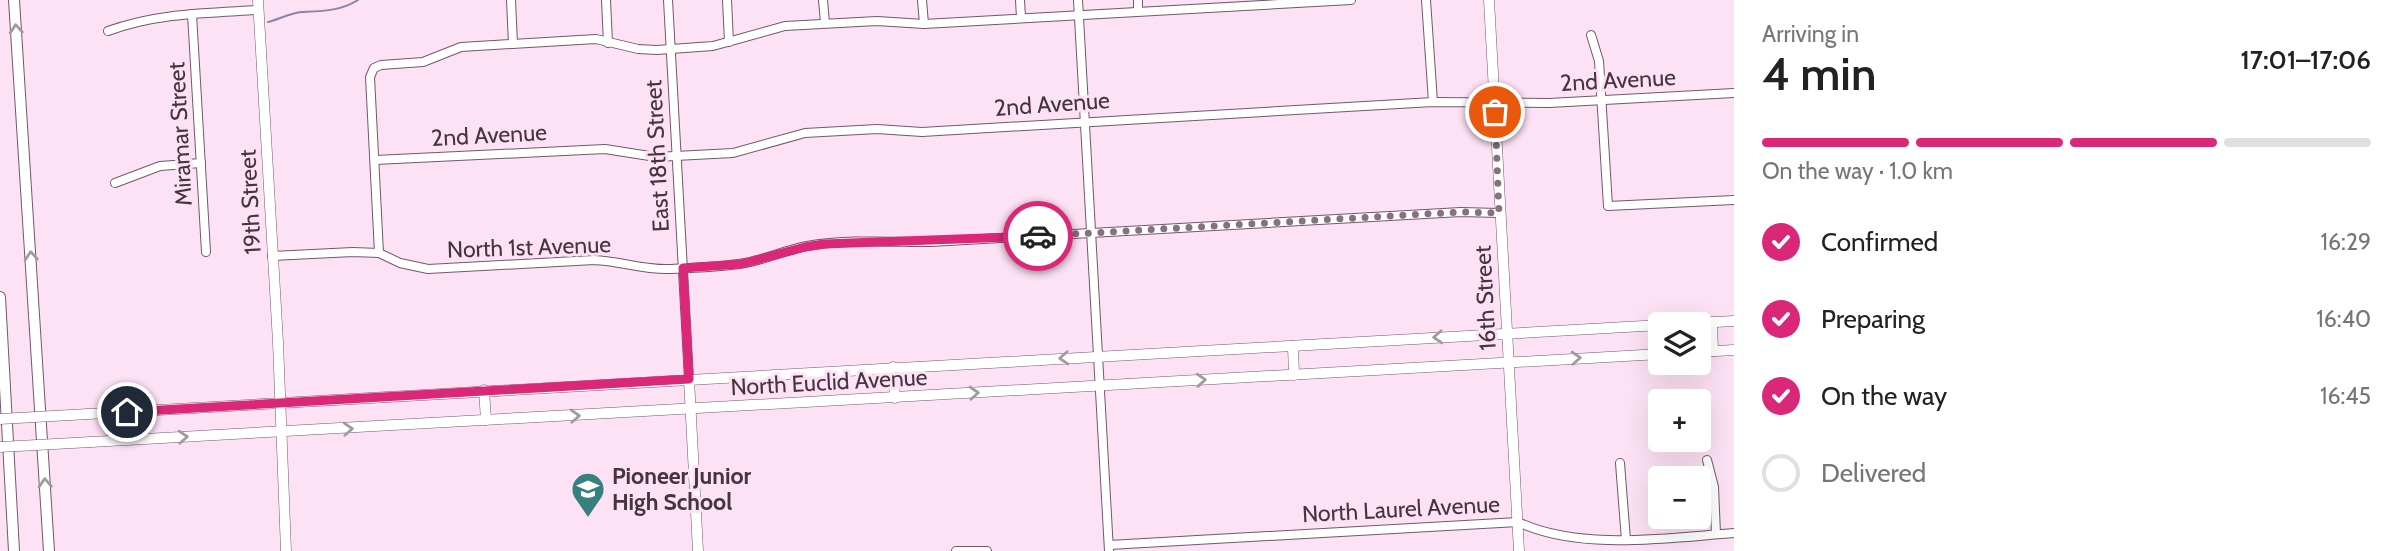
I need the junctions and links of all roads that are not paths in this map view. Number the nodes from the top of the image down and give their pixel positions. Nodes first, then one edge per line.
1 (14, 0) edge
2 (511, 0) edge
3 (606, 0) edge
4 (668, 0) edge
5 (727, 0) edge
6 (823, 0) edge
7 (922, 0) edge
8 (1020, 0) edge
9 (1078, 0) edge
10 (1138, 0) edge
11 (1333, 0) edge
12 (1351, 0) edge
13 (1426, 0) edge
14 (1489, 0) edge
15 (1236, 3) edge
16 (258, 5) edge
17 (1138, 11) junction
18 (192, 14) junction
19 (1079, 15) junction
20 (1021, 18) junction
21 (825, 23) junction
22 (924, 24) junction
23 (108, 31) dead end
24 (1591, 34) dead end
25 (729, 42) junction
26 (608, 43) junction
27 (513, 44) junction
28 (670, 49) junction
29 (1734, 93) edge
30 (1602, 101) junction
31 (1433, 102) junction
32 (1495, 103) junction
33 (1085, 121) junction
34 (676, 156) junction
35 (375, 160) junction
36 (201, 163) junction
37 (115, 183) dead end
38 (1734, 200) edge
39 (1499, 213) junction
40 (1091, 234) junction
41 (206, 252) dead end
42 (379, 253) junction
43 (272, 256) junction
44 (683, 268) junction
45 (0, 297) edge
46 (1734, 321) edge
47 (1712, 322) joint
48 (1648, 326) edge
49 (1506, 333) junction
50 (1293, 346) junction
51 (1734, 350) edge
52 (1713, 351) joint
53 (1648, 355) edge
54 (1098, 356) junction
55 (1508, 362) junction
56 (893, 367) junction
57 (1294, 374) junction
58 (689, 379) junction
59 (1100, 386) junction
60 (484, 390) junction
61 (895, 398) junction
62 (279, 402) junction
63 (691, 410) junction
64 (0, 419) edge
65 (486, 421) junction
66 (280, 432) junction
67 (0, 447) edge
68 (1707, 460) dead end
69 (1620, 463) dead end
70 (1518, 522) junction
71 (1734, 533) edge
72 (1716, 534) junction
73 (1626, 540) junction
74 (1109, 548) edge
75 (14, 551) edge
76 (49, 551) edge
77 (286, 551) edge
78 (698, 551) edge
79 (956, 551) edge
80 (987, 551) edge
81 (1519, 551) edge

76 -> 1 highway
2 - 27 street
3 - 26 street
4 - 28 street, East 18th Street
5 - 25 street
6 - 21 street
7 - 22 street
8 - 20 street
9 - 19 street
10 - 17 street
11 - 12 street
11 - 15 street
13 - 31 street
14 - 32 main road, 16th Street
15 - 17 street
16 - 18 street
16 - 43 main road, 19th Street
17 - 19 street
18 - 23 street
18 - 36 street, Miramar Street
19 - 20 street
19 - 33 street
20 - 22 street
21 - 22 street
21 - 25 street
24 - 30 street
25 - 28 street
26 - 27 street
26 - 28 street
27 - 35 street
28 - 34 street, East 18th Street
29 - 30 street, 2nd Avenue
30 - 32 street, 2nd Avenue
30 - 38 street
31 - 32 street, 2nd Avenue
31 - 33 street, 2nd Avenue
32 - 39 main road, 16th Street
33 - 34 street, 2nd Avenue
33 - 40 street
34 - 35 street, 2nd Avenue
34 - 44 street, East 18th Street
35 - 42 street
36 - 37 street
36 - 41 street, Miramar Street
39 - 40 street, North 1st Avenue
39 - 49 main road, 16th Street
40 - 44 street, North 1st Avenue
40 - 54 street
42 - 43 street, North 1st Avenue
42 - 44 street, North 1st Avenue
43 - 62 main road, 19th Street
44 - 58 street, East 18th Street
45 - 75 highway
46 - 47 main road
47 - 52 main road
48 - 49 main road, North Euclid Avenue
49 -> 50 main road, North Euclid Avenue
49 - 55 main road, 16th Street
50 - 54 main road, North Euclid Avenue
50 - 57 main road
51 - 52 main road
55 -> 53 main road, North Euclid Avenue
54 -> 56 main road, North Euclid Avenue
54 - 59 street
55 - 57 main road, North Euclid Avenue
55 - 70 main road, 16th Street
56 - 58 main road, North Euclid Avenue
56 - 61 main road
59 -> 57 main road, North Euclid Avenue
58 - 60 main road, North Euclid Avenue
58 - 63 main road, East 18th Street
61 -> 59 main road, North Euclid Avenue
59 - 74 street
60 - 62 main road, North Euclid Avenue
60 - 65 main road
61 - 63 main road, North Euclid Avenue
62 - 64 main road, North Euclid Avenue, bridge
62 - 66 main road, 19th Street
65 -> 63 main road, North Euclid Avenue
63 - 78 main road, East 18th Street
66 -> 65 main road, North Euclid Avenue
67 -> 66 main road, North Euclid Avenue, bridge
66 - 77 main road, 19th Street
68 - 72 street
69 - 73 street
70 - 73 street, North Laurel Avenue
70 - 74 street, North Laurel Avenue
70 - 81 main road, 16th Street
71 - 72 street, North Laurel Avenue
72 - 73 street, North Laurel Avenue
79 - 80 street

